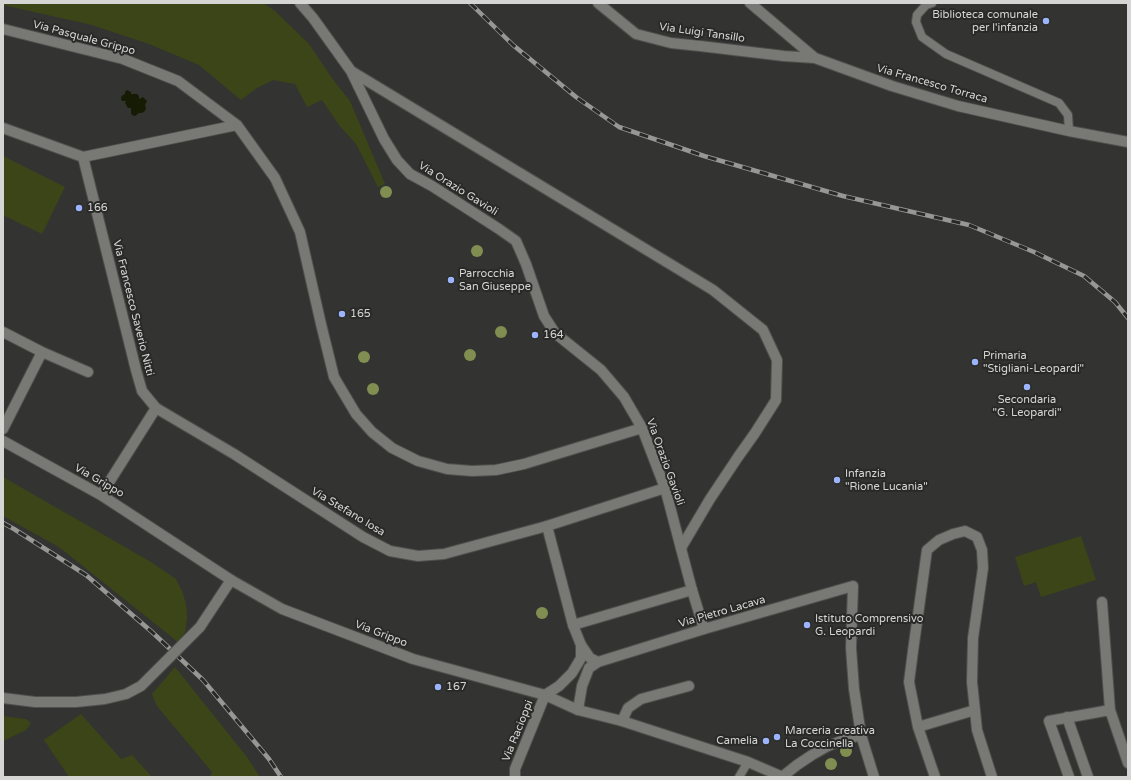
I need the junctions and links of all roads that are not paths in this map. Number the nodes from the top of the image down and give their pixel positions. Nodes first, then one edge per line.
1 (300, 3) edge
2 (598, 3) edge
3 (750, 3) edge
4 (932, 3) edge
5 (3, 29) edge
6 (815, 58) junction
7 (351, 71) junction
8 (237, 125) junction
9 (3, 128) edge
10 (1069, 131) junction
11 (1128, 142) edge
12 (83, 157) junction
13 (3, 332) edge
14 (42, 352) junction
15 (88, 372) dead end
16 (156, 408) junction
17 (642, 428) junction
18 (3, 429) edge
19 (3, 441) edge
20 (664, 488) junction
21 (101, 494) junction
22 (547, 526) junction
23 (681, 548) junction
24 (231, 580) junction
25 (692, 590) junction
26 (1102, 602) dead end
27 (573, 624) junction
28 (704, 629) junction
29 (581, 645) junction
30 (598, 662) junction
31 (689, 686) dead end
32 (545, 694) junction
33 (3, 698) edge
34 (578, 710) junction
35 (975, 710) junction
36 (1110, 710) junction
37 (1068, 717) junction
38 (622, 721) junction
39 (918, 727) junction
40 (861, 735) junction
41 (748, 762) junction
42 (1128, 763) edge
43 (515, 777) edge
44 (739, 777) edge
45 (782, 777) edge
46 (874, 777) edge
47 (936, 777) edge
48 (992, 777) edge
49 (1069, 777) edge
50 (1088, 777) edge

1 - 7 street
2 - 6 street, Via Luigi Tansillo
3 - 6 street, Via Francesco Torraca
4 - 10 lane
5 - 8 street, Via Pasquale Grippo
6 - 10 street, Via Francesco Torraca
7 - 17 street, Via Orazio Gavioli
7 - 23 street
8 - 12 street
8 - 17 street, Via Pasquale Grippo
9 - 12 street
10 - 11 street, Via Francesco Torraca
12 - 16 street, Via Francesco Saverio Nitti
13 - 14 street
14 - 15 street
14 - 18 street
16 - 21 street
16 - 22 street, Via Stefano Iosa
17 - 20 street, Via Orazio Gavioli
19 - 21 street, Via Grippo
20 - 22 street, Via Stefano Iosa
20 - 23 street, Via Orazio Gavioli
21 - 24 street, Via Grippo
22 - 27 street
23 - 25 street, Via Orazio Gavioli
24 - 32 street, Via Grippo
24 - 33 street, bridge
25 - 27 street
25 - 28 street, Via Orazio Gavioli
26 - 36 street
27 - 29 street
28 - 30 street, Via Pietro Lacava
28 - 40 street, Via Pietro Lacava
29 - 30 street
29 - 32 street
30 - 34 street
31 - 38 street
32 - 34 street, Via Grippo
32 - 43 street, Via Racioppi
34 - 38 street, Via Grippo
35 - 39 street
35 - 39 street
35 - 48 street
36 - 37 street
36 - 42 street
37 - 49 street
37 - 50 street
38 - 41 street, Via Grippo
39 - 47 street
40 - 45 street
40 - 46 street
41 - 44 lane
41 - 45 street, Via Grippo

